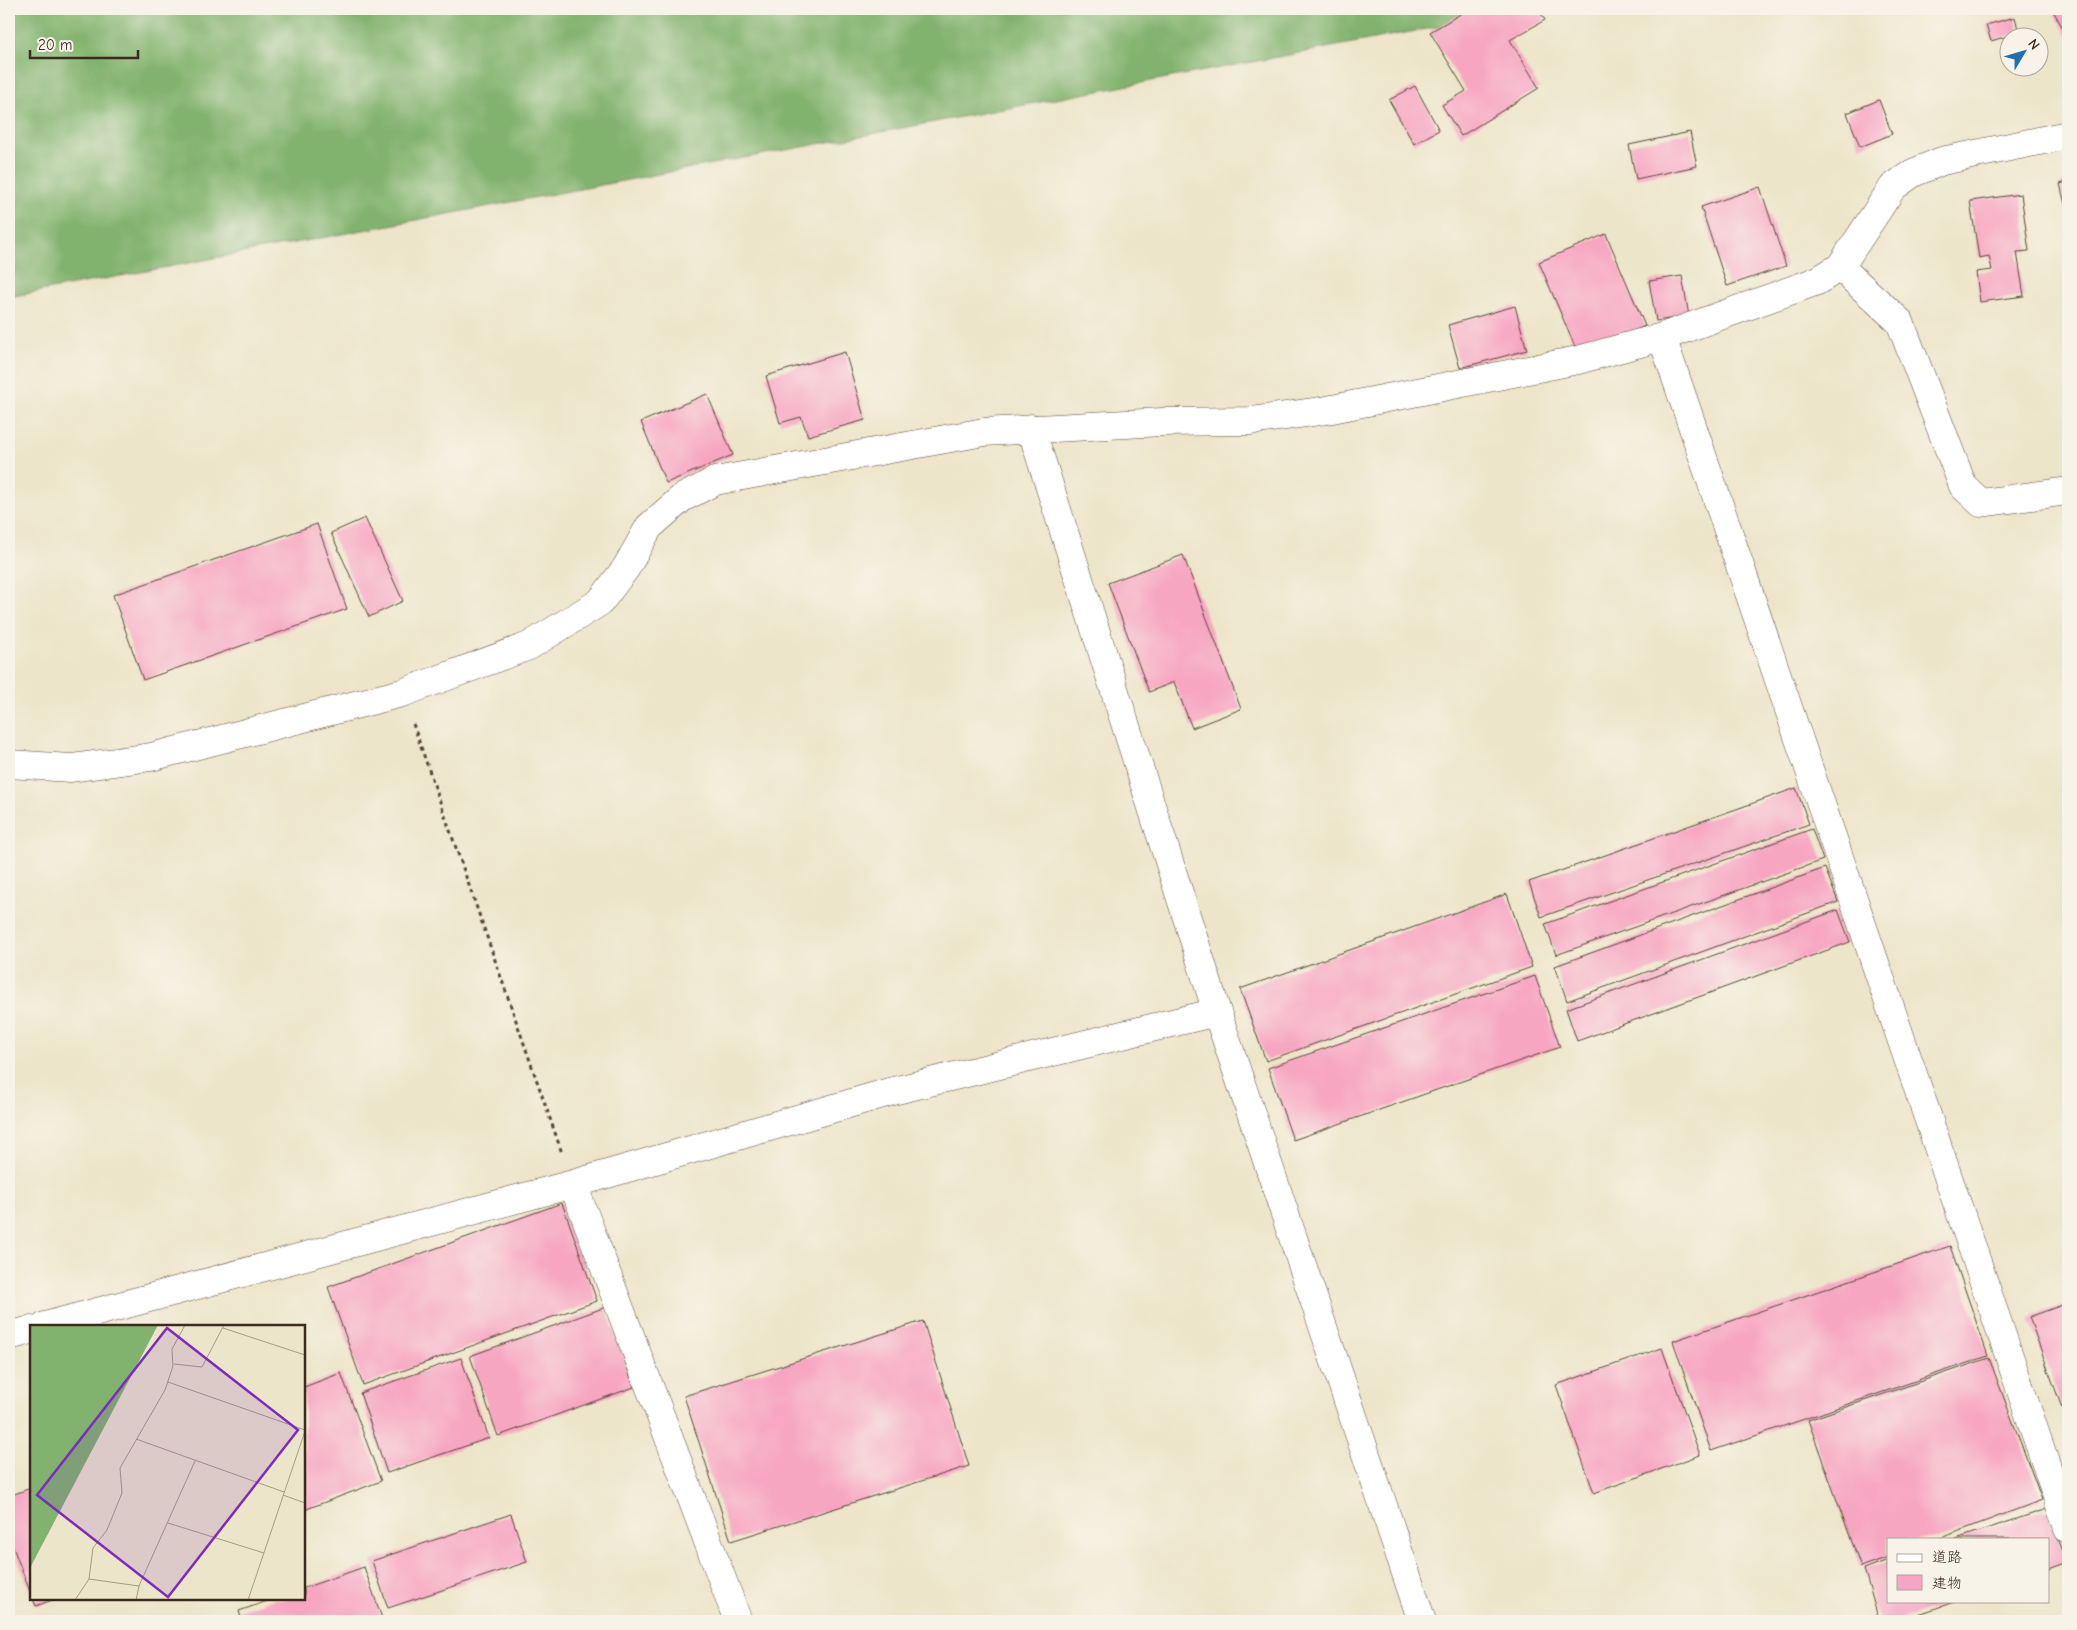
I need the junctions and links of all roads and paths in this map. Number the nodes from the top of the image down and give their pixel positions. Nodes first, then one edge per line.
1 (2068, 135) edge
2 (1840, 267) junction
3 (1662, 336) junction
4 (1031, 428) junction
5 (2068, 492) edge
6 (402, 693) junction
7 (9, 764) edge
8 (1217, 1012) junction
9 (573, 1184) junction
10 (48, 1325) edge
11 (30, 1330) edge
12 (9, 1336) edge
13 (2068, 1529) edge
14 (9, 1607) edge
15 (14, 1621) edge
16 (738, 1621) edge
17 (1422, 1621) edge

1 - 2 street
2 - 3 street
2 - 5 street
3 - 4 street
3 - 13 street
4 - 6 street
4 - 8 street
6 - 7 street
6 - 9 path
8 - 9 street
8 - 17 street
9 - 10 street
9 - 16 street
11 - 12 street
14 - 15 path

